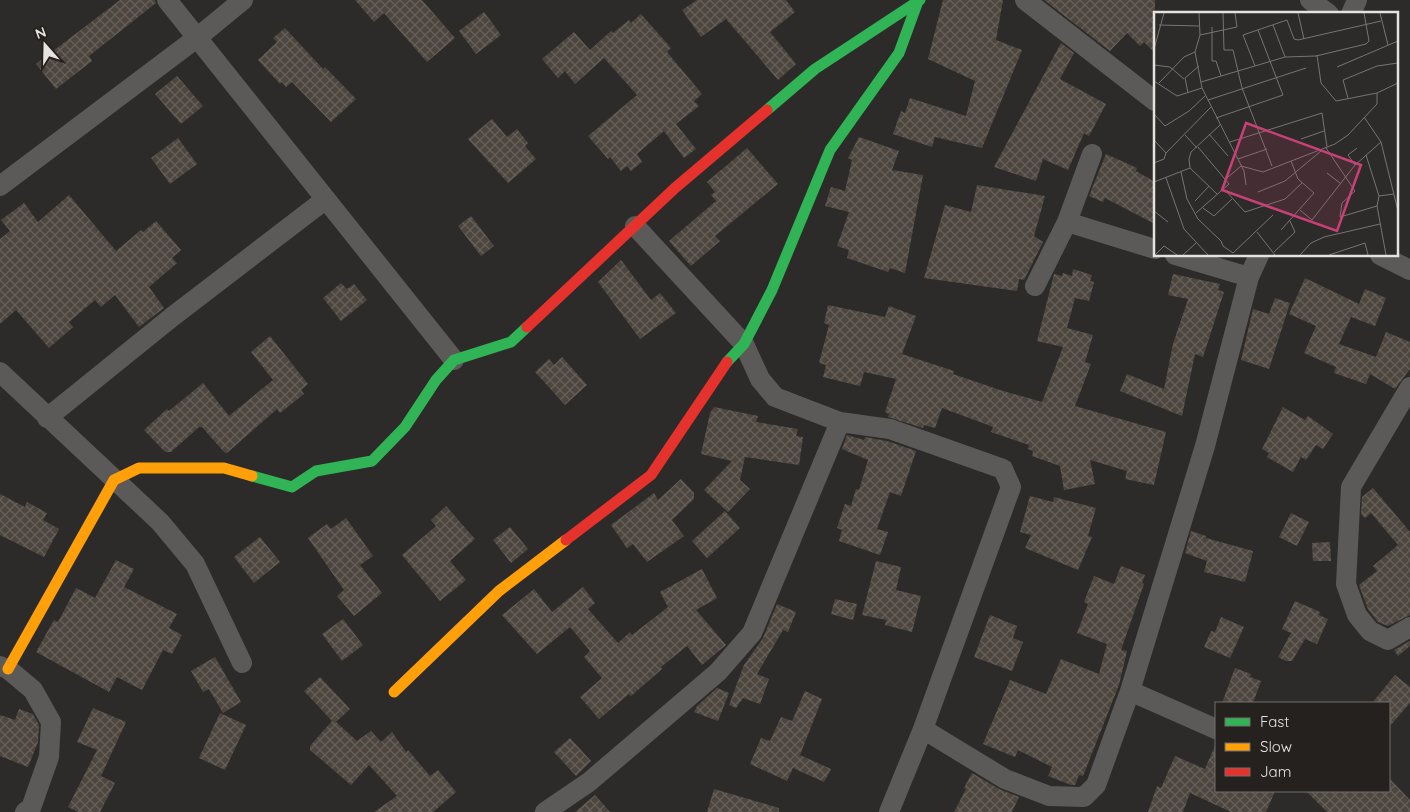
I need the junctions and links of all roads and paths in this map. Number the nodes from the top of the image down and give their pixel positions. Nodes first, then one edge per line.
1 (166, 0) edge
2 (243, 0) edge
3 (1025, 0) edge
4 (1310, 0) edge
5 (1357, 0) edge
6 (919, 1) edge
7 (1326, 12) edge
8 (1352, 12) edge
9 (198, 37) junction
10 (1154, 100) edge
11 (1092, 154) dead end
12 (0, 186) edge
13 (326, 199) junction
14 (1067, 222) junction
15 (635, 226) junction
16 (1154, 249) edge
17 (1178, 256) edge
18 (1259, 256) edge
19 (1382, 256) edge
20 (1410, 270) edge
21 (1249, 277) junction
22 (1035, 286) dead end
23 (744, 344) junction
24 (454, 360) junction
25 (0, 372) edge
26 (1410, 386) edge
27 (47, 418) junction
28 (840, 422) junction
29 (114, 480) junction
30 (1410, 627) edge
31 (242, 663) dead end
32 (4, 668) edge
33 (1130, 691) junction
34 (394, 692) dead end
35 (923, 729) junction
36 (1215, 730) edge
37 (31, 810) edge
38 (545, 812) edge
39 (888, 812) edge

1 - 9 street
2 - 9 street
3 - 10 street
4 - 7 street
5 - 8 street
6 - 15 street
6 - 23 street
9 - 12 street
9 - 13 street
11 - 14 street
13 - 24 street
13 - 27 street
14 - 16 street
14 - 22 street
15 - 23 street
15 - 24 street
17 - 21 street
18 - 21 street
19 - 20 street
21 - 33 street
23 - 28 street
23 - 34 street
24 - 29 street
25 - 27 street
26 - 30 street
27 - 29 street
28 - 35 street
28 - 38 street
29 - 31 street
29 - 32 street
32 - 37 street
33 - 35 street
33 - 36 street
35 - 39 street

